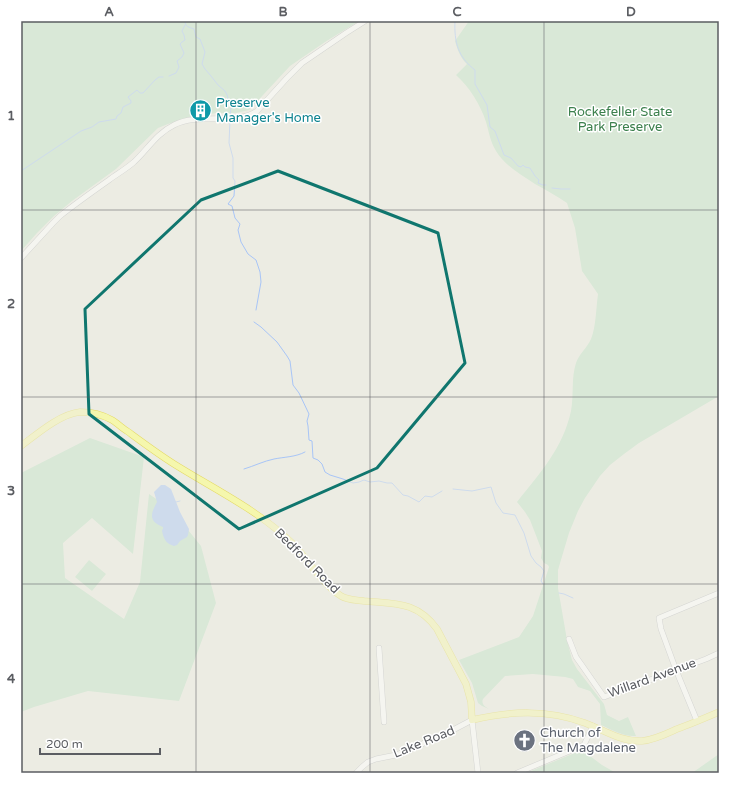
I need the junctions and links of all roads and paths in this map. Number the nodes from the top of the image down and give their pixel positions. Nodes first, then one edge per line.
1 (365, 21) edge
2 (21, 258) edge
3 (21, 446) edge
4 (719, 594) edge
5 (569, 639) dead end
6 (379, 648) dead end
7 (719, 653) edge
8 (676, 670) junction
9 (719, 712) edge
10 (472, 720) junction
11 (697, 721) junction
12 (384, 722) dead end
13 (593, 726) junction
14 (356, 773) edge
15 (478, 773) edge
16 (517, 773) edge

1 - 2 street
3 - 10 main road, Bedford Road
4 - 8 street
5 - 8 street, Willard Avenue
6 - 12 street
7 - 8 street, Willard Avenue
8 - 11 street
9 - 11 main road
10 - 13 main road
10 - 14 street, Lake Road
10 - 15 street
11 - 13 main road
13 - 16 street

